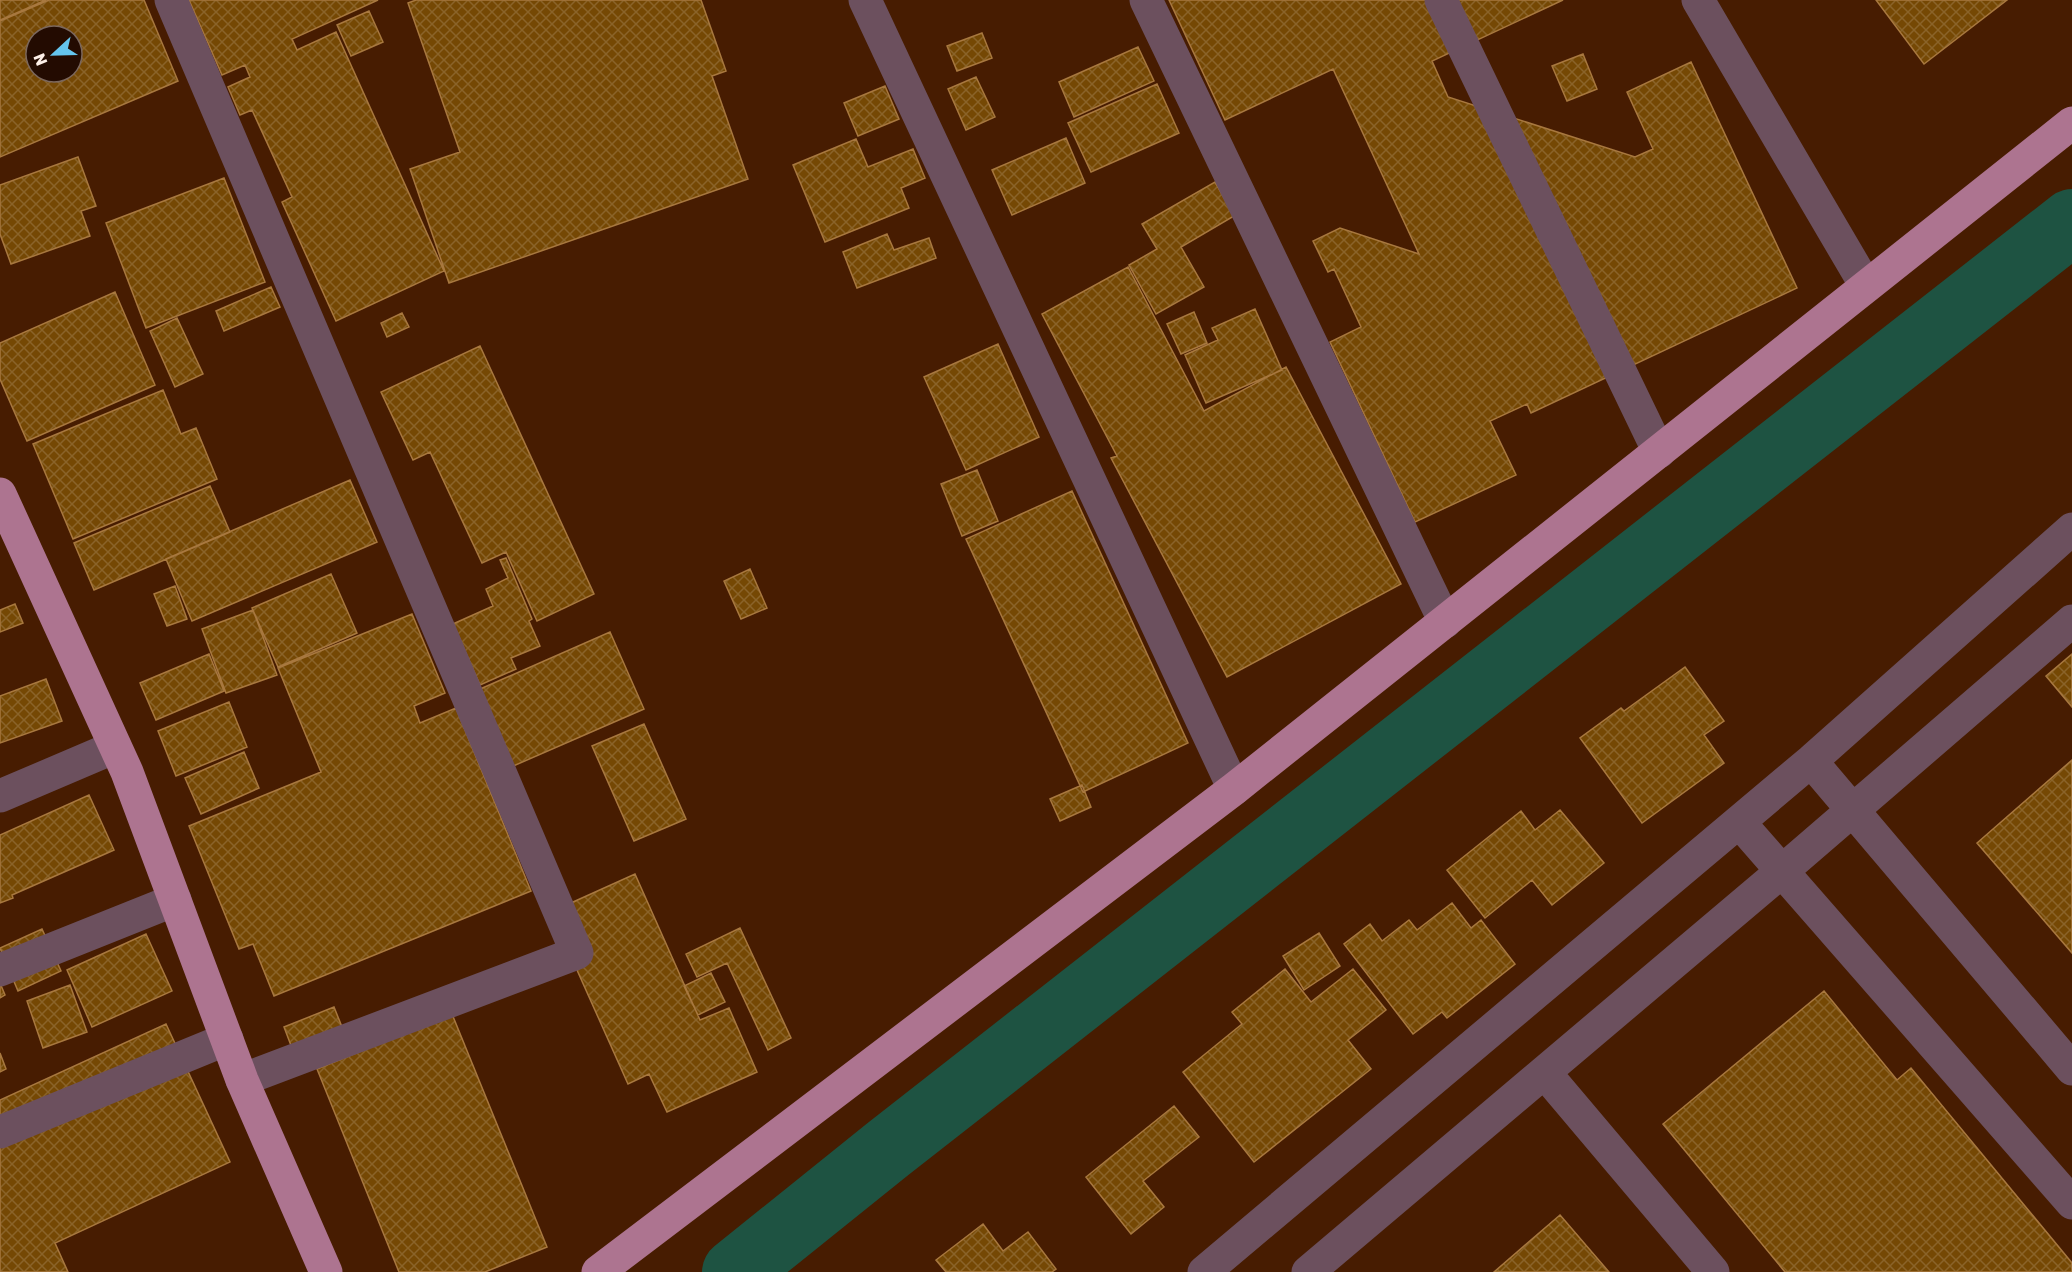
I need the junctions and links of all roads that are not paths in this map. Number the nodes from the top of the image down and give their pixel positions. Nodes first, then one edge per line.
1 (171, 0) edge
2 (865, 0) edge
3 (1146, 0) edge
4 (1441, 0) edge
5 (1698, 0) edge
6 (2072, 123) edge
7 (1866, 286) junction
8 (1659, 452) junction
9 (0, 494) edge
10 (2072, 529) edge
11 (2072, 621) edge
12 (1445, 622) junction
13 (116, 747) junction
14 (1811, 761) junction
15 (1234, 789) junction
16 (0, 796) edge
17 (1852, 811) junction
18 (1739, 822) junction
19 (1781, 872) junction
20 (175, 900) junction
21 (0, 970) edge
22 (227, 1039) junction
23 (2072, 1069) edge
24 (1545, 1073) junction
25 (242, 1080) junction
26 (0, 1132) edge
27 (2072, 1203) edge
28 (326, 1272) edge
29 (598, 1272) edge
30 (1204, 1272) edge
31 (1308, 1272) edge
32 (1713, 1272) edge

1 - 25 street
2 - 15 street
3 - 12 street
4 - 8 street
5 - 7 street
6 - 7 main road
7 - 8 main road
8 - 12 main road
9 - 13 main road
10 - 14 street
11 - 17 street
12 - 15 main road
13 - 16 street
13 - 20 main road
14 - 17 street
14 - 18 street
15 - 29 main road
17 - 19 street
17 - 23 street
18 - 19 street
18 - 30 street
19 - 24 street
19 - 27 street
20 - 21 street
20 - 22 main road
22 - 25 main road
22 - 26 street
24 - 31 street
24 - 32 street
25 - 28 main road

